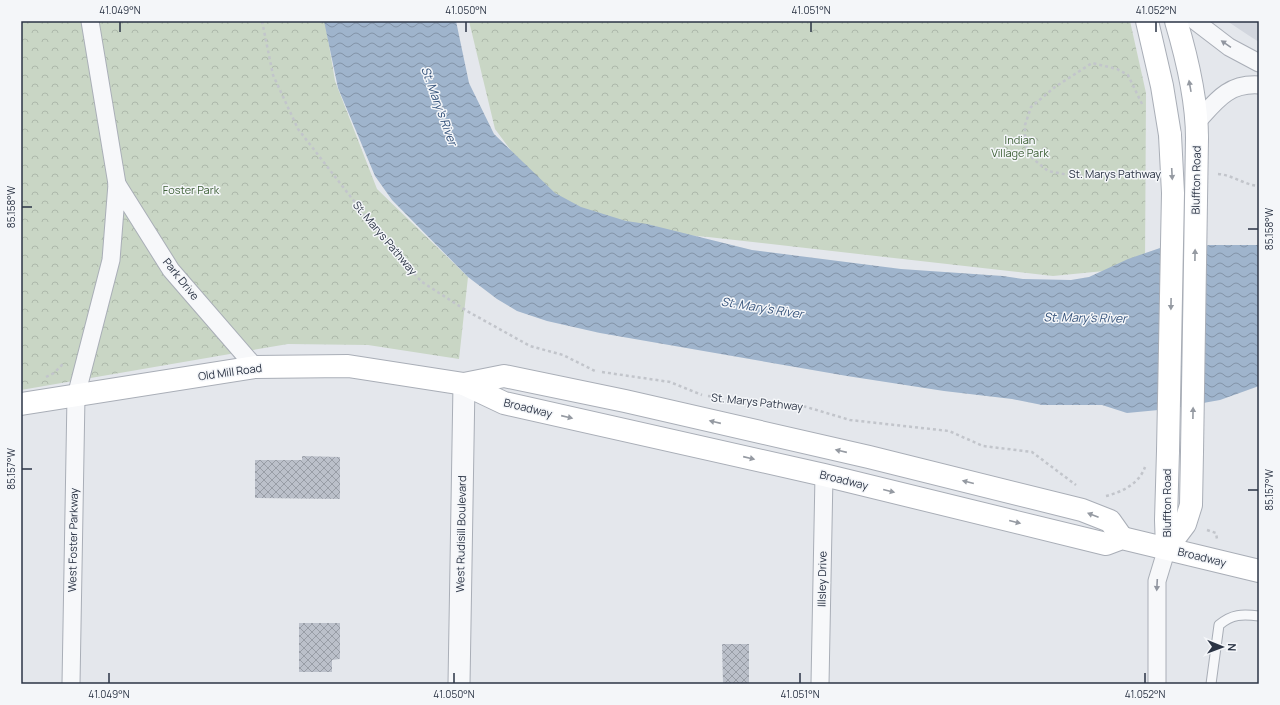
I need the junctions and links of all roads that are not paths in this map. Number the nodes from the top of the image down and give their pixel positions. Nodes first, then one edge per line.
1 (90, 21) edge
2 (1147, 21) edge
3 (1176, 21) edge
4 (1195, 21) edge
5 (1259, 63) edge
6 (1259, 85) edge
7 (1197, 130) junction
8 (117, 184) junction
9 (255, 367) junction
10 (464, 384) junction
11 (76, 396) junction
12 (21, 404) edge
13 (824, 475) junction
14 (1122, 538) junction
15 (1167, 548) junction
16 (1259, 571) edge
17 (1259, 616) edge
18 (71, 684) edge
19 (459, 684) edge
20 (820, 684) edge
21 (1157, 684) edge
22 (1211, 684) edge

1 - 8 street, Park Drive
2 -> 15 main road, Bluffton Road, bridge
7 -> 3 main road, Bluffton Road
5 -> 4 street
6 - 7 street
15 -> 7 main road, Bluffton Road, bridge
8 - 9 street, Park Drive
8 - 11 street, Park Drive
9 - 10 main road, Old Mill Road
9 - 11 main road, Old Mill Road
10 -> 13 main road, Broadway
14 -> 10 main road
10 - 19 street, West Rudisill Boulevard
11 - 12 main road, Old Mill Road
11 - 18 street, West Foster Parkway
13 -> 14 main road, Broadway
13 - 20 street, Illsley Drive
14 - 15 main road, Broadway
15 - 16 main road, Broadway
15 -> 21 street
17 - 22 lane

